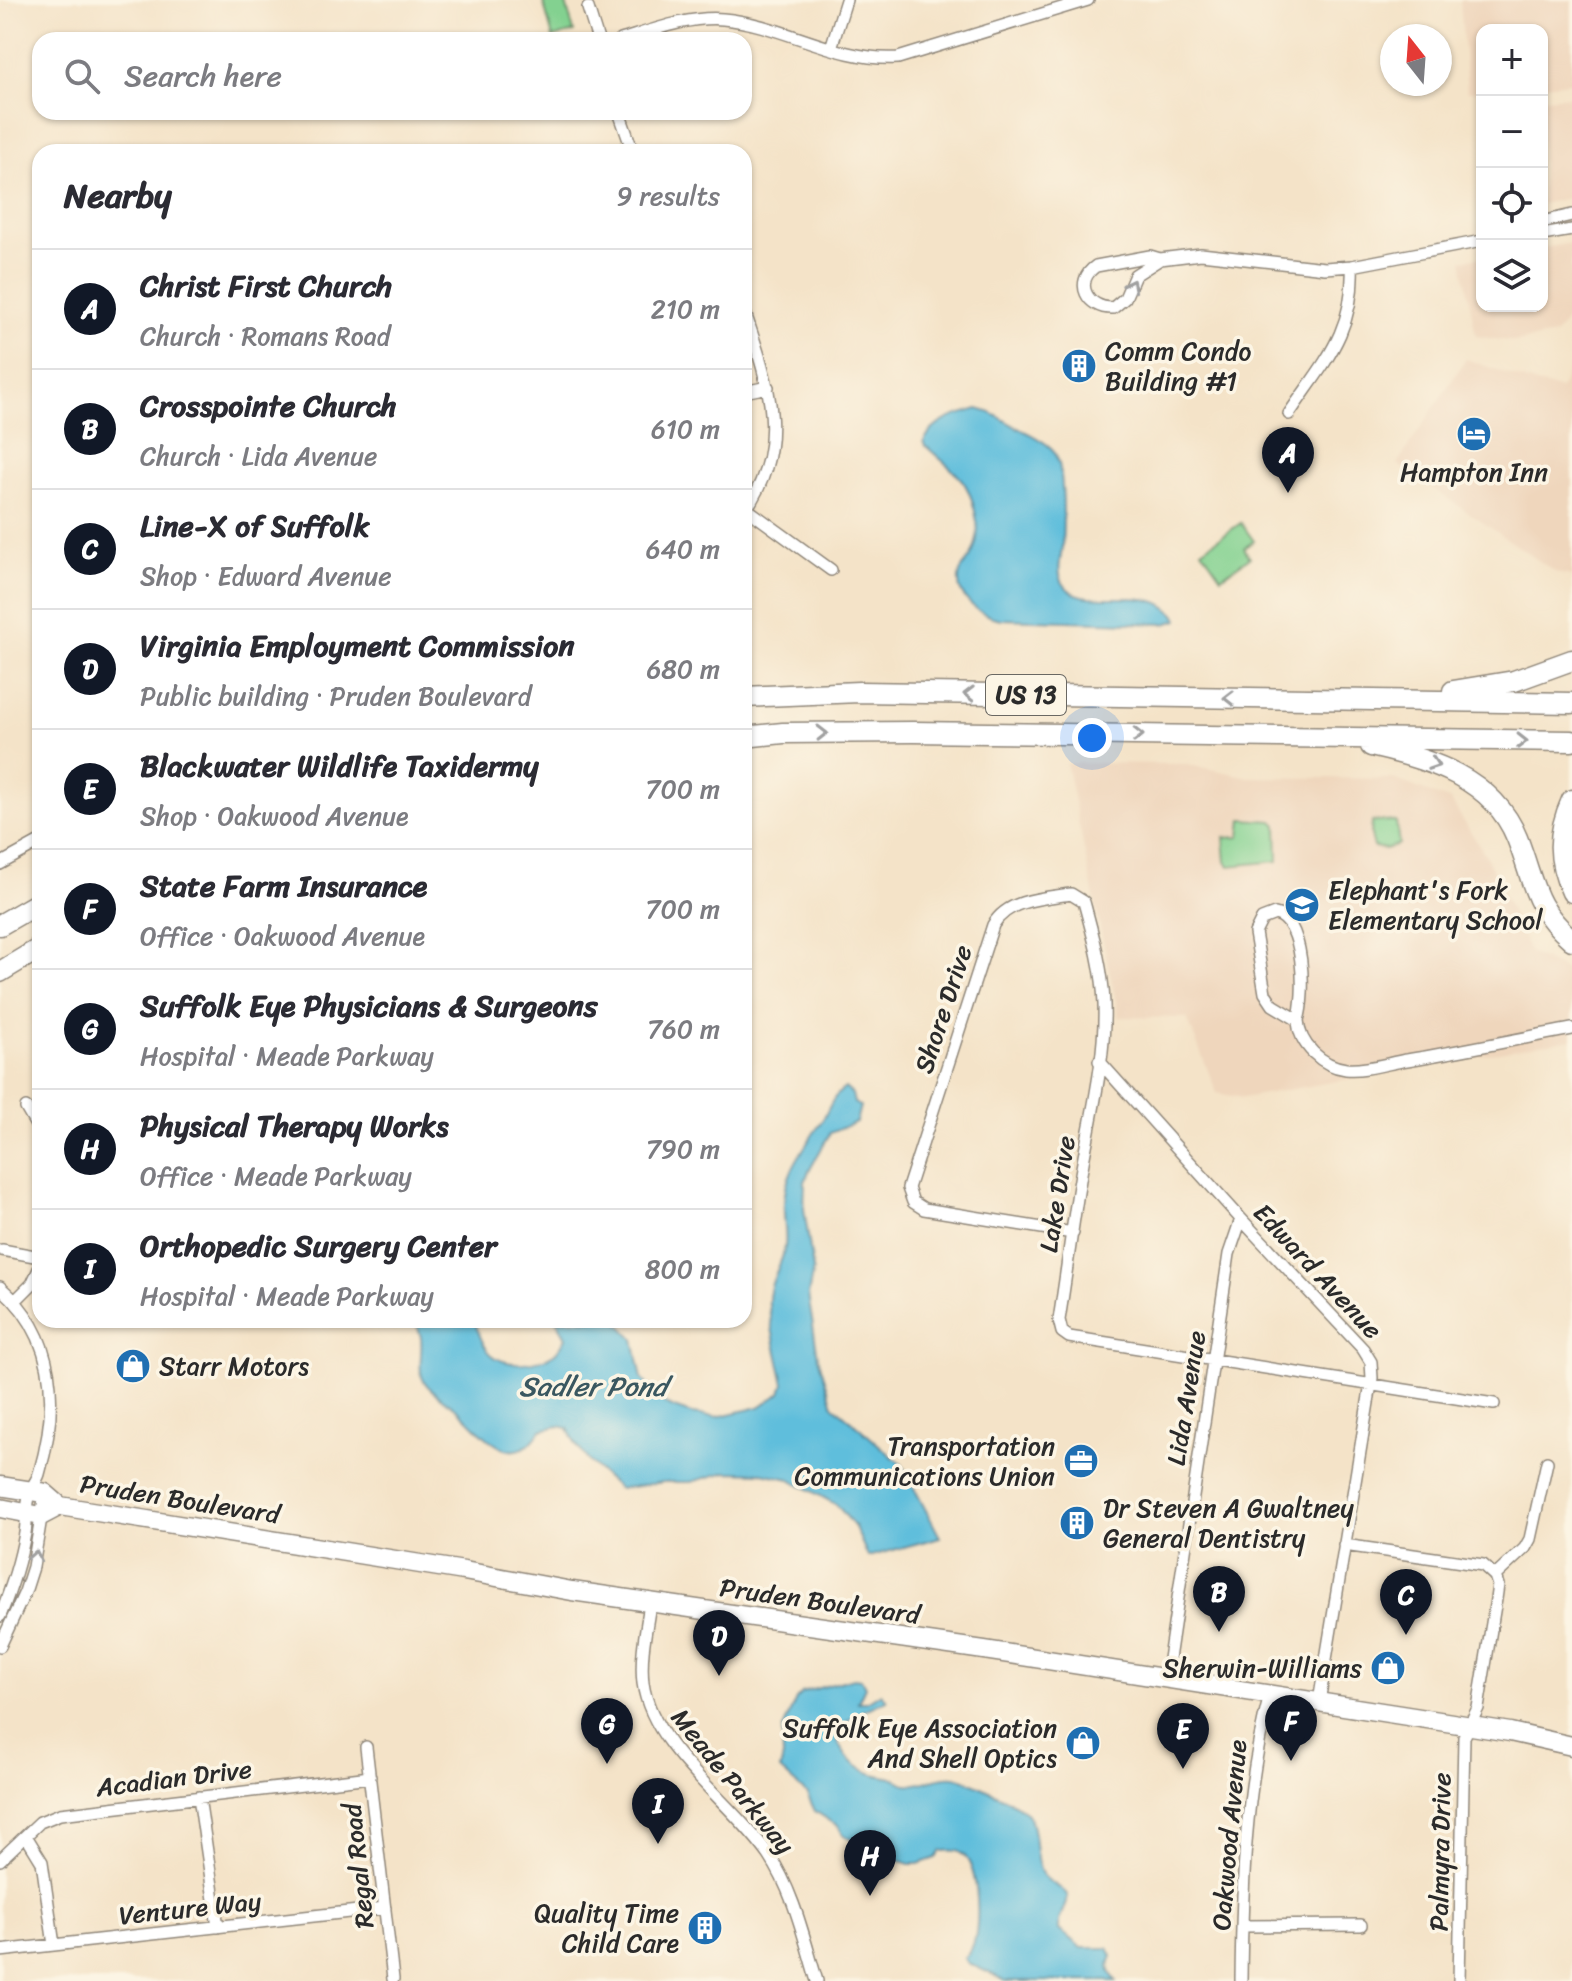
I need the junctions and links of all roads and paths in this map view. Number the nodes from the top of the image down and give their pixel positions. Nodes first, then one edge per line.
1 (846, 0) edge
2 (1088, 0) edge
3 (588, 8) dead end
4 (596, 32) edge
5 (650, 32) edge
6 (831, 48) junction
7 (622, 120) edge
8 (630, 144) edge
9 (1572, 215) edge
10 (1548, 221) edge
11 (1572, 230) edge
12 (1548, 234) edge
13 (1476, 242) edge
14 (1160, 259) junction
15 (1352, 266) junction
16 (752, 336) edge
17 (768, 387) junction
18 (752, 390) edge
19 (1289, 414) dead end
20 (752, 499) edge
21 (752, 515) edge
22 (831, 570) dead end
23 (1572, 660) edge
24 (752, 697) edge
25 (1307, 699) junction
26 (1572, 703) edge
27 (752, 736) edge
28 (1332, 738) junction
29 (1572, 741) edge
30 (1572, 800) edge
31 (32, 846) edge
32 (0, 864) edge
33 (1572, 892) edge
34 (32, 907) edge
35 (0, 925) edge
36 (1572, 940) edge
37 (32, 953) edge
38 (0, 972) edge
39 (1298, 1020) junction
40 (1572, 1029) edge
41 (1099, 1061) junction
42 (26, 1108) dead end
43 (32, 1118) edge
44 (1241, 1219) junction
45 (1073, 1233) junction
46 (2, 1250) dead end
47 (32, 1256) edge
48 (32, 1284) edge
49 (0, 1287) edge
50 (15, 1301) junction
51 (32, 1326) edge
52 (34, 1328) edge
53 (1214, 1360) junction
54 (1371, 1384) junction
55 (1494, 1404) dead end
56 (1547, 1462) dead end
57 (0, 1486) edge
58 (38, 1487) junction
59 (60, 1506) junction
60 (0, 1508) edge
61 (35, 1514) junction
62 (1344, 1545) junction
63 (1495, 1576) junction
64 (650, 1604) junction
65 (0, 1616) edge
66 (0, 1646) edge
67 (1166, 1679) junction
68 (1270, 1695) junction
69 (1319, 1702) junction
70 (1469, 1726) junction
71 (1572, 1746) edge
72 (366, 1747) dead end
73 (370, 1777) junction
74 (199, 1797) junction
75 (26, 1836) junction
76 (0, 1860) edge
77 (385, 1908) junction
78 (1361, 1925) dead end
79 (1242, 1926) junction
80 (218, 1927) junction
81 (54, 1945) junction
82 (0, 1951) edge
83 (393, 1979) edge
84 (817, 1981) edge
85 (1241, 1981) edge
86 (1459, 1981) edge

1 - 6 street
2 - 6 street
3 - 4 street
5 - 6 street
7 - 8 street
9 - 10 street
11 - 12 street
13 - 15 street
14 -> 14 street
14 - 15 street
15 - 19 street
16 - 17 street
17 - 18 street
17 - 20 street
21 - 22 street
23 - 25 highway
25 -> 24 highway, US 13
25 - 26 highway, US 13
27 -> 28 highway, US 13
28 -> 29 highway, US 13
28 -> 36 highway
30 - 33 highway
31 - 32 street
34 - 35 highway
37 - 38 highway
39 - 39 street
39 - 40 street
41 - 44 street, Edward Avenue
41 - 45 street, Lake Drive
41 - 45 street, Shore Drive
42 - 43 street
44 - 53 street, Lida Avenue
44 - 54 street, Edward Avenue
45 - 53 street, Lake Drive
46 - 47 street
48 - 50 street
49 - 50 street
50 - 51 street
52 - 58 street
53 - 54 street
53 - 67 street, Lida Avenue
54 - 55 street
54 - 62 street, Edward Avenue
56 - 63 street
57 - 58 main road
58 - 59 main road, Pruden Boulevard
58 - 61 street
59 - 61 main road, Pruden Boulevard
59 - 64 main road, Pruden Boulevard
60 - 61 main road
61 - 65 street
66 -> 61 street
62 - 63 street
62 - 69 street, Edward Avenue
63 - 70 street, Palmyra Drive
64 - 67 main road, Pruden Boulevard
64 - 84 street, Meade Parkway
67 - 68 main road, Pruden Boulevard
68 - 69 main road, Pruden Boulevard
68 - 79 street, Oakwood Avenue
69 - 70 main road, Pruden Boulevard
70 - 71 main road, Pruden Boulevard
70 - 86 street, Palmyra Drive
72 - 73 street, Regal Road
73 - 74 street, Acadian Drive
73 - 77 street, Regal Road
74 - 75 street, Acadian Drive
74 - 80 street
75 - 76 street, Acadian Drive
75 - 81 street
77 - 80 street, Venture Way
77 - 83 street, Regal Road
78 - 79 street
79 - 85 street, Oakwood Avenue
80 - 81 street, Venture Way
81 - 82 street, Venture Way

